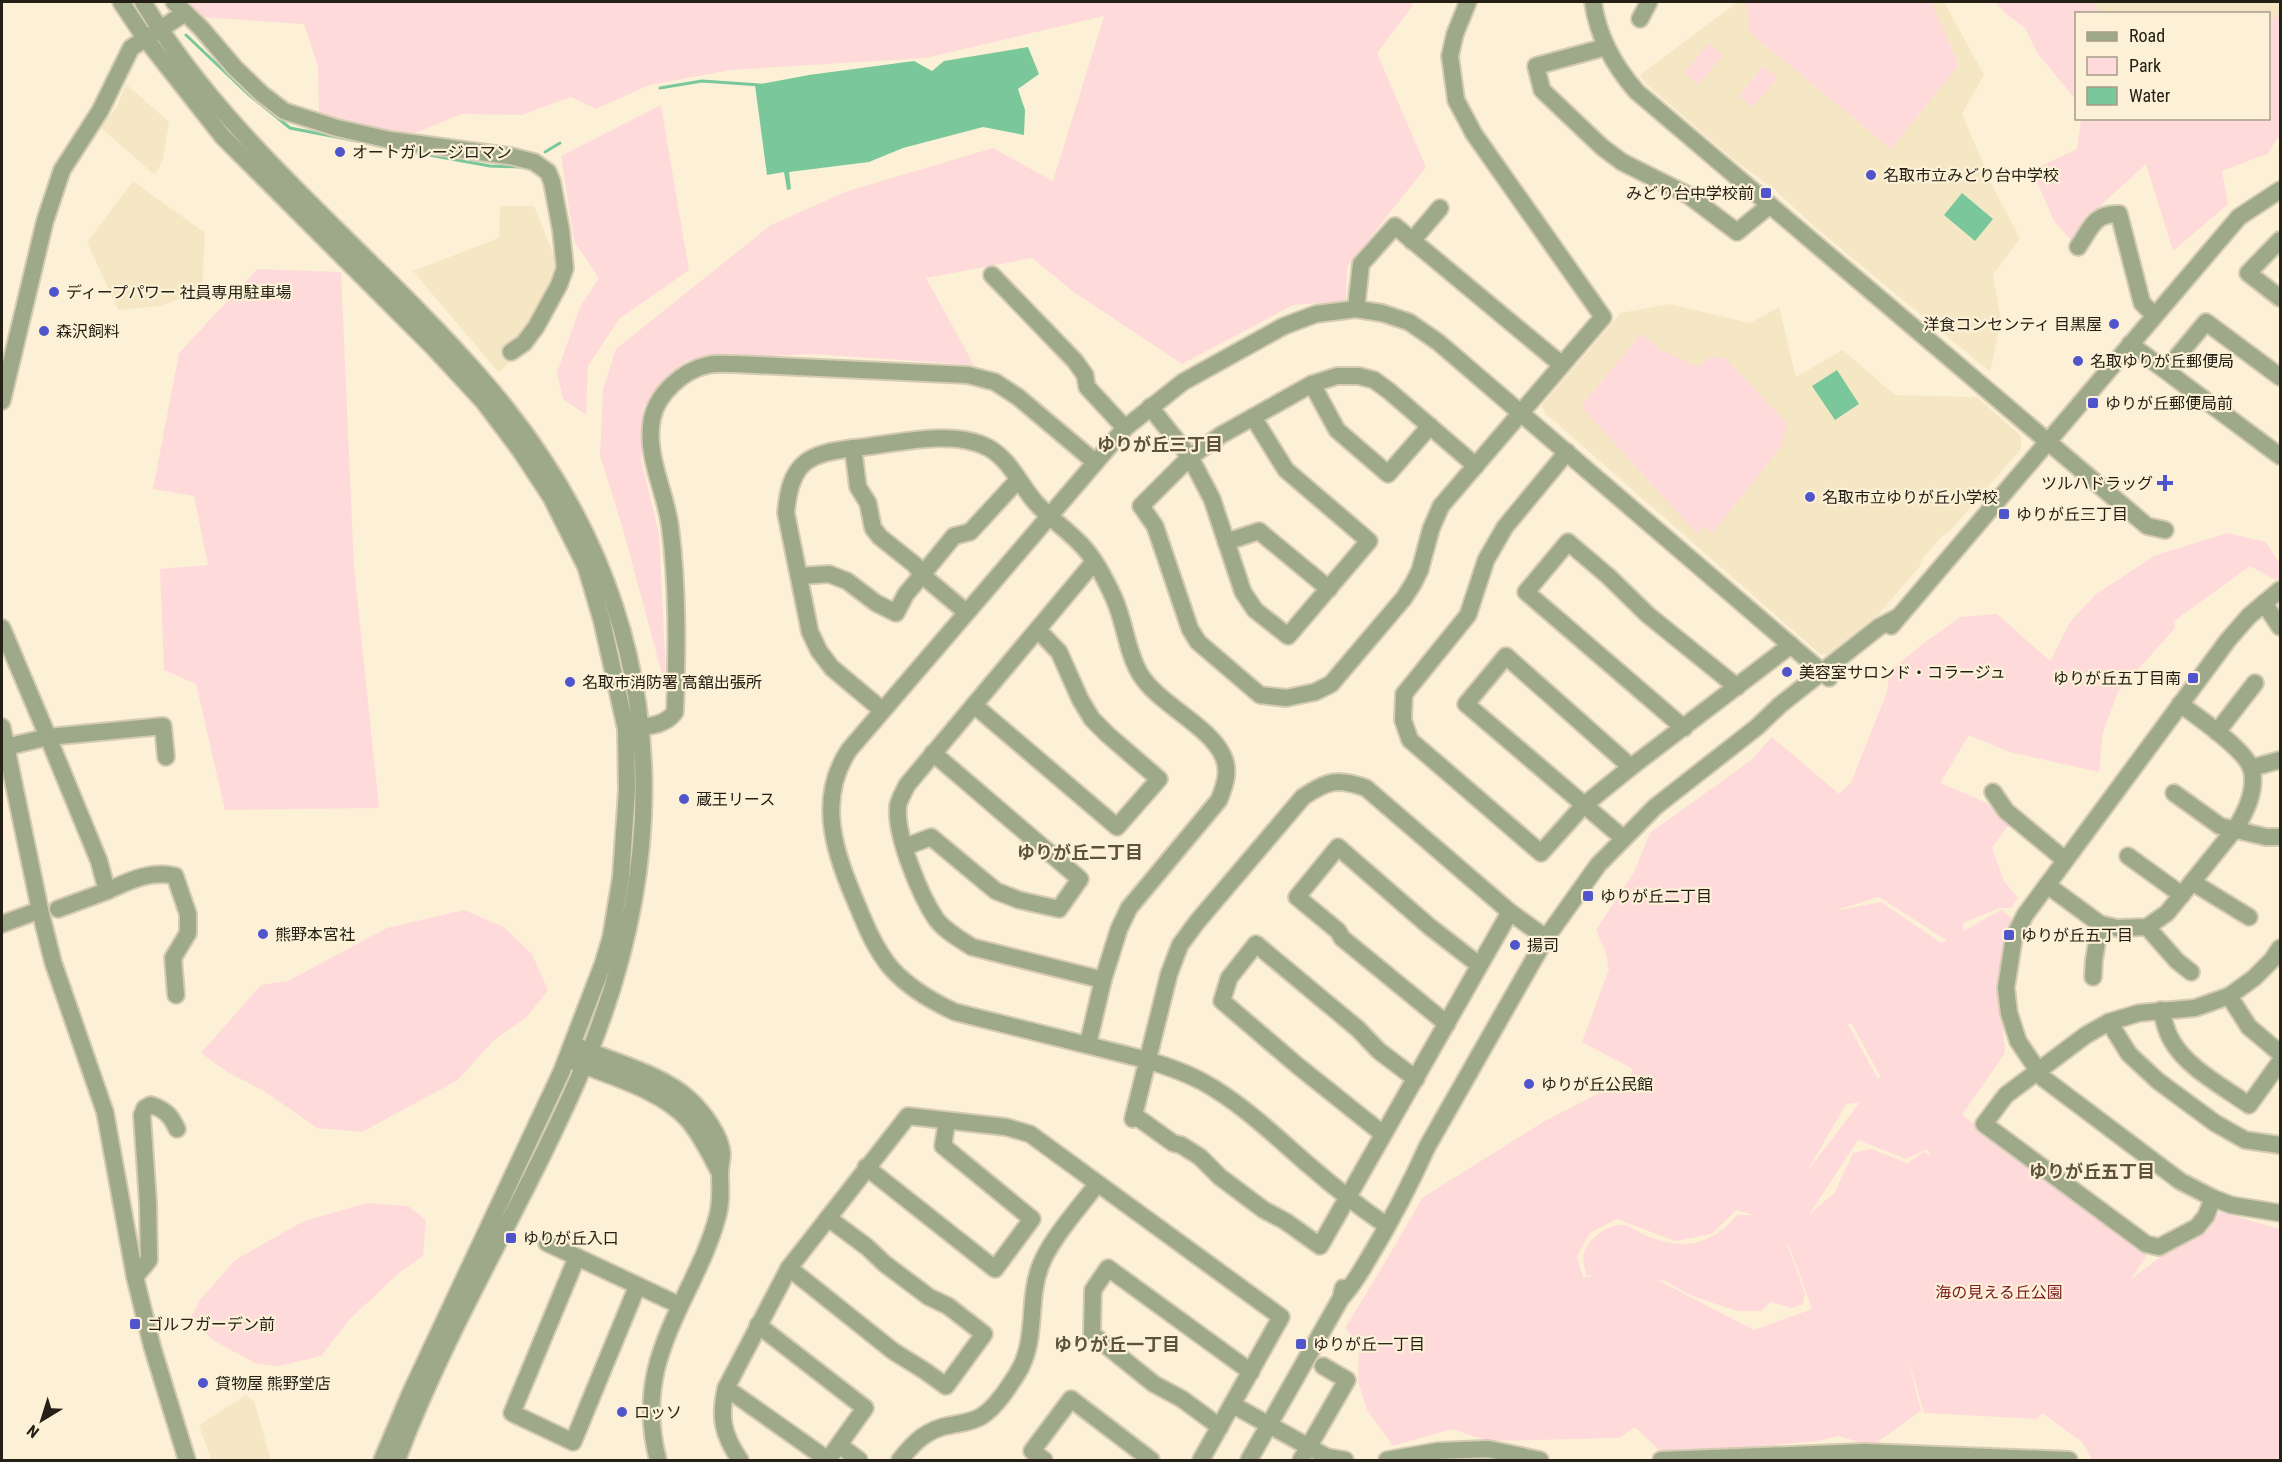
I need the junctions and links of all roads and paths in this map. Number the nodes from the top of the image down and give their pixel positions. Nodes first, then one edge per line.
1 (121, 2) edge
2 (143, 2) edge
3 (1468, 2) edge
4 (1593, 2) edge
5 (1649, 2) edge
6 (179, 7) edge
7 (1640, 18) dead end
8 (159, 29) junction
9 (145, 38) junction
10 (1606, 47) junction
11 (2280, 190) edge
12 (1770, 205) junction
13 (1440, 208) dead end
14 (2280, 240) edge
15 (1412, 241) junction
16 (2078, 247) dead end
17 (992, 275) dead end
18 (2280, 298) edge
19 (1356, 309) junction
20 (2154, 315) junction
21 (2130, 344) junction
22 (511, 352) dead end
23 (1562, 365) junction
24 (2166, 370) junction
25 (2280, 377) edge
26 (1312, 384) junction
27 (2, 401) edge
28 (1150, 407) junction
29 (1521, 413) junction
30 (1253, 417) junction
31 (1430, 426) junction
32 (1125, 428) junction
33 (2049, 442) junction
34 (853, 448) junction
35 (1567, 452) junction
36 (2280, 456) edge
37 (1190, 457) junction
38 (1095, 462) junction
39 (1476, 466) junction
40 (1018, 480) junction
41 (1049, 515) junction
42 (2164, 530) dead end
43 (1226, 542) junction
44 (1094, 561) junction
45 (922, 575) junction
46 (800, 576) junction
47 (1329, 589) junction
48 (2280, 590) edge
49 (2264, 603) junction
50 (966, 612) junction
51 (2280, 627) edge
52 (2, 628) edge
53 (1038, 630) junction
54 (1791, 645) junction
55 (1826, 675) junction
56 (2255, 682) dead end
57 (1737, 687) junction
58 (2181, 704) junction
59 (974, 705) junction
60 (882, 710) junction
61 (2, 727) edge
62 (634, 728) junction
63 (1683, 728) junction
64 (2217, 732) junction
65 (48, 737) junction
66 (6, 747) junction
67 (933, 753) junction
68 (166, 757) dead end
69 (2280, 760) edge
70 (1631, 767) junction
71 (2251, 768) junction
72 (1994, 792) dead end
73 (2174, 793) dead end
74 (1583, 806) junction
75 (2235, 829) junction
76 (2280, 837) edge
77 (1623, 838) junction
78 (905, 847) junction
79 (2128, 856) dead end
80 (2065, 860) junction
81 (2047, 885) junction
82 (2187, 889) junction
83 (107, 891) junction
84 (58, 909) dead end
85 (40, 910) junction
86 (1510, 912) junction
87 (2250, 917) dead end
88 (2, 924) edge
89 (2100, 924) junction
90 (2147, 927) junction
91 (1546, 938) junction
92 (2278, 959) edge
93 (1479, 965) junction
94 (2191, 972) dead end
95 (2093, 977) dead end
96 (1103, 980) junction
97 (176, 995) dead end
98 (2229, 996) junction
99 (2161, 1010) junction
100 (2109, 1022) junction
101 (1447, 1024) junction
102 (1088, 1044) junction
103 (570, 1052) junction
104 (2280, 1053) edge
105 (586, 1059) junction
106 (1147, 1060) junction
107 (2280, 1062) edge
108 (2039, 1071) junction
109 (1416, 1079) junction
110 (947, 1121) junction
111 (177, 1129) dead end
112 (1383, 1134) junction
113 (2280, 1145) edge
114 (866, 1167) junction
115 (1097, 1184) junction
116 (1348, 1197) junction
117 (2213, 1198) junction
118 (2280, 1213) edge
119 (828, 1218) junction
120 (1383, 1223) junction
121 (547, 1243) dead end
122 (577, 1257) junction
123 (789, 1268) junction
124 (135, 1276) junction
125 (637, 1287) junction
126 (679, 1305) junction
127 (758, 1325) junction
128 (1323, 1366) dead end
129 (1251, 1372) junction
130 (726, 1388) junction
131 (1233, 1405) junction
132 (1268, 1425) junction
133 (1220, 1427) junction
134 (838, 1445) junction
135 (1305, 1454) edge
136 (1864, 1456) edge
137 (1415, 1458) edge
138 (187, 1461) edge
139 (382, 1461) edge
140 (397, 1461) edge
141 (658, 1461) edge
142 (740, 1461) edge
143 (859, 1461) edge
144 (900, 1461) edge
145 (1044, 1461) edge
146 (1151, 1461) edge
147 (1201, 1461) edge
148 (1249, 1461) edge
149 (1345, 1461) edge
150 (1386, 1461) edge
151 (1540, 1461) edge
152 (1661, 1461) edge
153 (2069, 1461) edge

1 - 9 street
2 - 8 street
3 - 23 street
4 - 10 street
5 - 7 street
6 - 8 street
6 - 22 street
8 - 9 street
8 - 62 street
9 - 27 street
9 - 62 street
10 - 12 street
10 - 12 street
11 - 20 street
12 - 33 street
13 - 15 street
14 - 18 street
15 - 19 street
15 - 23 street
16 - 20 street
17 - 32 street
19 - 28 street
19 - 29 street
20 - 21 street
21 - 24 street
21 - 33 street
23 - 29 street
24 - 25 street
24 - 36 street
26 - 30 street
26 - 31 street
26 - 31 street
28 - 32 street
28 - 37 street
29 - 35 street
29 - 39 street
30 - 37 street
30 - 47 street
31 - 39 street
32 - 38 street
33 - 42 street
33 - 55 street
34 - 40 street
34 - 45 street
34 - 46 street
35 - 54 street
35 - 74 street
37 - 39 street
37 - 43 street
38 - 41 street
38 - 62 street
40 - 41 street
40 - 45 street
41 - 44 street
41 - 50 street
43 - 47 street
43 - 47 street
44 - 53 street
44 - 96 street
45 - 46 street
45 - 50 street
46 - 60 street
48 - 49 street
49 - 51 street
49 - 58 street
50 - 60 street
52 - 65 street
53 - 59 street
53 - 59 street
54 - 55 street
54 - 57 street
55 - 77 street
56 - 64 street
57 - 63 street
57 - 63 street
58 - 64 street
58 - 80 street
59 - 67 street
60 - 102 street
61 - 66 street
62 - 103 street
62 - 105 street
63 - 70 street
64 - 71 street
65 - 66 street
65 - 68 street
65 - 83 street
66 - 85 street
67 - 78 street
67 - 78 street
69 - 71 street
70 - 74 street
70 - 74 street
71 - 75 street
72 - 80 street
73 - 75 street
74 - 77 street
75 - 76 street
75 - 82 street
77 - 91 street
78 - 96 street
79 - 82 street
80 - 81 street
81 - 89 street
81 - 108 street
82 - 87 street
82 - 90 street
83 - 84 street
83 - 97 street
85 - 88 street
85 - 124 street
86 - 91 street
86 - 93 street
86 - 106 street
89 - 90 street
89 - 95 street
90 - 94 street
91 - 120 street
92 - 98 street
93 - 101 street
93 - 101 street
96 - 102 street
98 - 99 street
98 - 104 street
99 - 100 street
99 - 107 street
100 - 108 street
100 - 113 street
101 - 109 street
102 - 106 street
103 - 105 street
103 - 139 street
105 - 126 street
105 - 140 street
106 - 116 street
106 - 116 street
108 - 117 street
108 - 117 street
109 - 112 street
109 - 112 street
110 - 114 street
110 - 114 street
110 - 115 street
111 - 124 street
112 - 116 street
114 - 119 street
115 - 129 street
115 - 144 street
116 - 120 street
117 - 118 street
119 - 123 street
119 - 123 street
120 - 132 street
121 - 122 street
122 - 125 street
122 - 125 street
123 - 127 street
124 - 138 street
125 - 126 street
126 - 141 street
127 - 130 street
127 - 134 street
128 - 135 street
129 - 131 street
129 - 133 street
130 - 134 street
130 - 142 street
131 - 132 street
131 - 133 street
132 - 135 street
132 - 148 street
133 - 147 street
134 - 143 street
135 - 149 street
136 - 152 street
136 - 153 street
137 - 150 street
137 - 151 street
145 - 146 street

